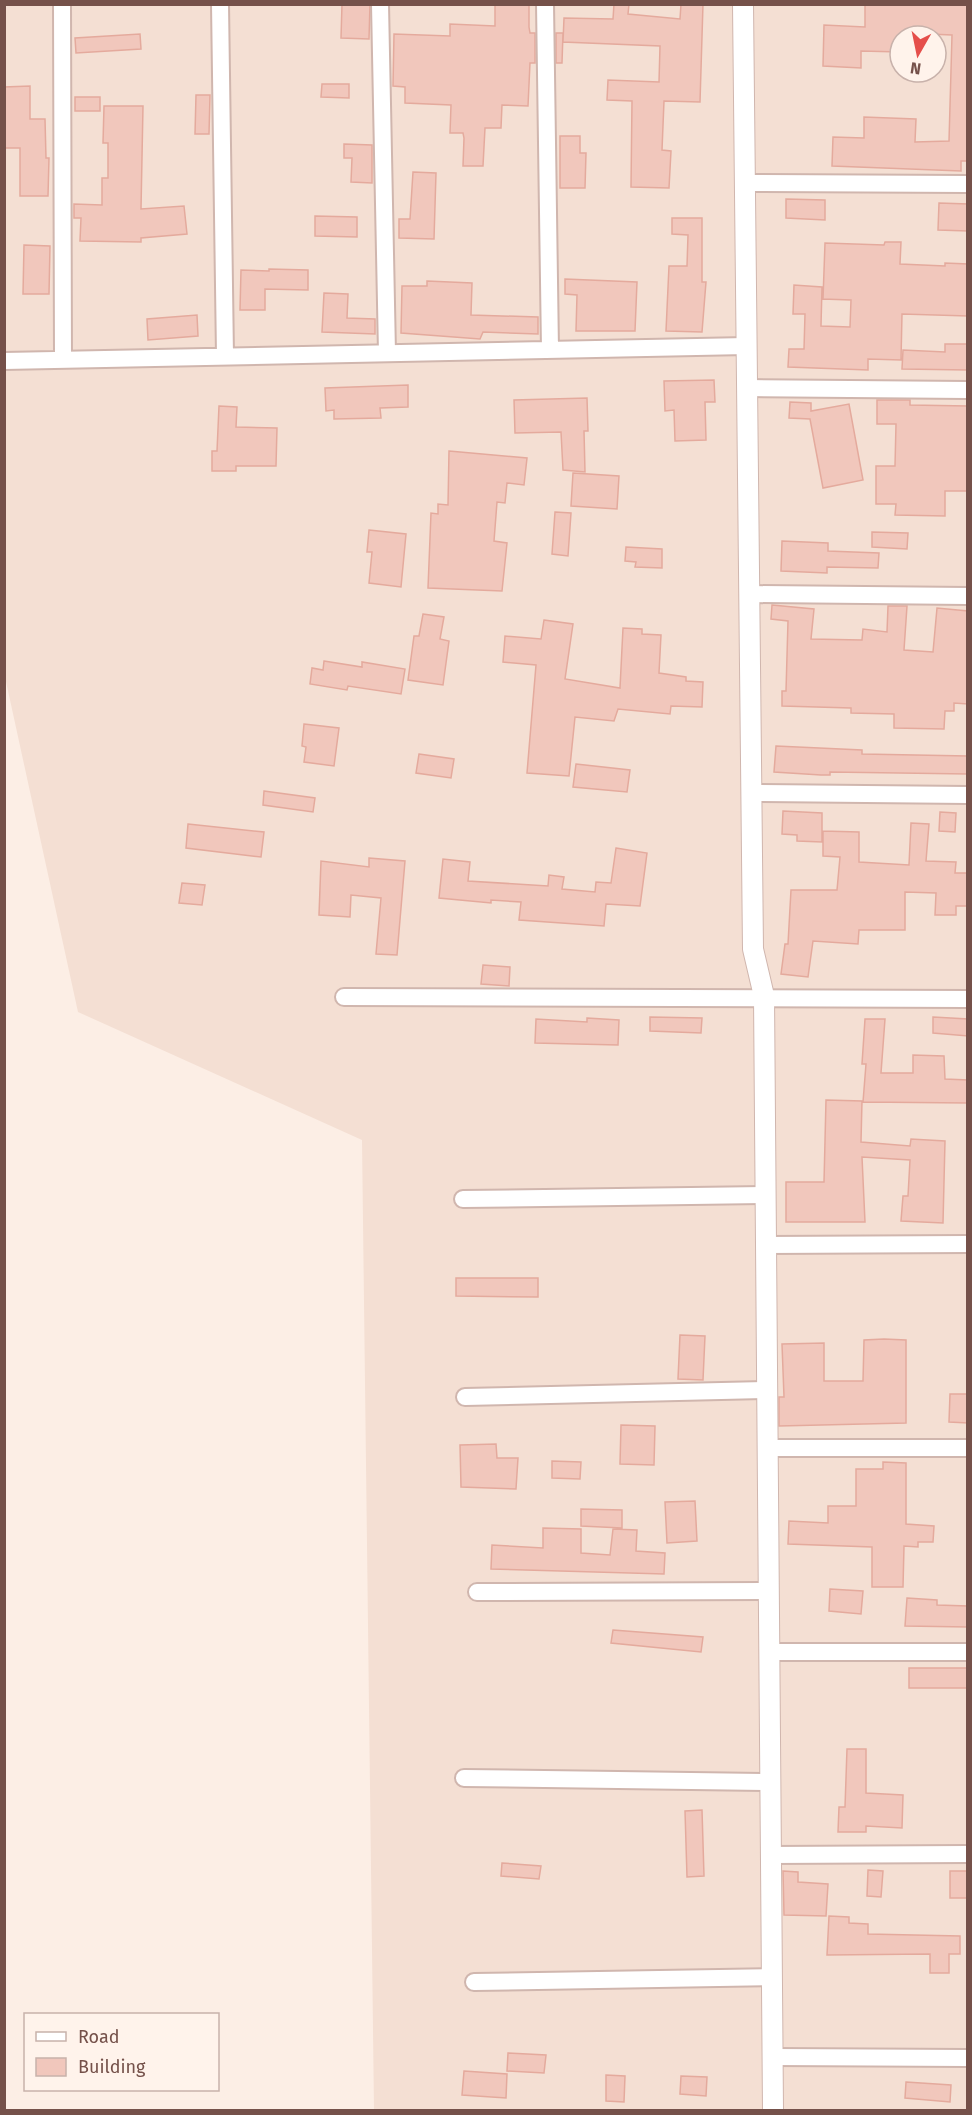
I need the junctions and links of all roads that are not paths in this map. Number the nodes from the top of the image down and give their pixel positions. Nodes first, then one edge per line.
1 (62, 4) edge
2 (220, 4) edge
3 (380, 4) edge
4 (544, 4) edge
5 (743, 4) edge
6 (745, 183) junction
7 (968, 184) edge
8 (747, 346) junction
9 (550, 350) junction
10 (387, 353) junction
11 (225, 356) junction
12 (63, 359) junction
13 (4, 361) edge
14 (748, 388) junction
15 (968, 390) edge
16 (750, 594) junction
17 (968, 596) edge
18 (753, 793) junction
19 (968, 795) edge
20 (764, 996) junction
21 (344, 997) dead end
22 (968, 999) edge
23 (766, 1195) junction
24 (463, 1199) dead end
25 (968, 1244) edge
26 (766, 1245) junction
27 (767, 1390) junction
28 (465, 1397) dead end
29 (768, 1448) junction
30 (968, 1448) edge
31 (769, 1591) junction
32 (477, 1592) dead end
33 (770, 1652) junction
34 (968, 1652) edge
35 (464, 1778) dead end
36 (771, 1782) junction
37 (968, 1854) edge
38 (771, 1855) junction
39 (772, 1977) junction
40 (474, 1982) dead end
41 (773, 2057) junction
42 (968, 2058) edge
43 (773, 2110) edge

1 - 12 street
2 - 11 street
3 - 10 street
4 - 9 street
5 - 6 street
6 - 7 street
6 - 8 street
8 - 9 street
8 - 14 street
9 - 10 street
10 - 11 street
11 - 12 street
12 - 13 street
14 - 15 street
14 - 16 street
16 - 17 street
16 - 18 street
18 - 19 street
18 - 20 street
20 - 21 street
20 - 22 street
20 - 23 street
23 - 24 street
23 - 26 street
25 - 26 street
26 - 27 street
27 - 28 street
27 - 29 street
29 - 30 street
29 - 31 street
31 - 32 street
31 - 33 street
33 - 34 street
33 - 36 street
35 - 36 street
36 - 38 street
37 - 38 street
38 - 39 street
39 - 40 street
39 - 41 street
41 - 42 street
41 - 43 street

